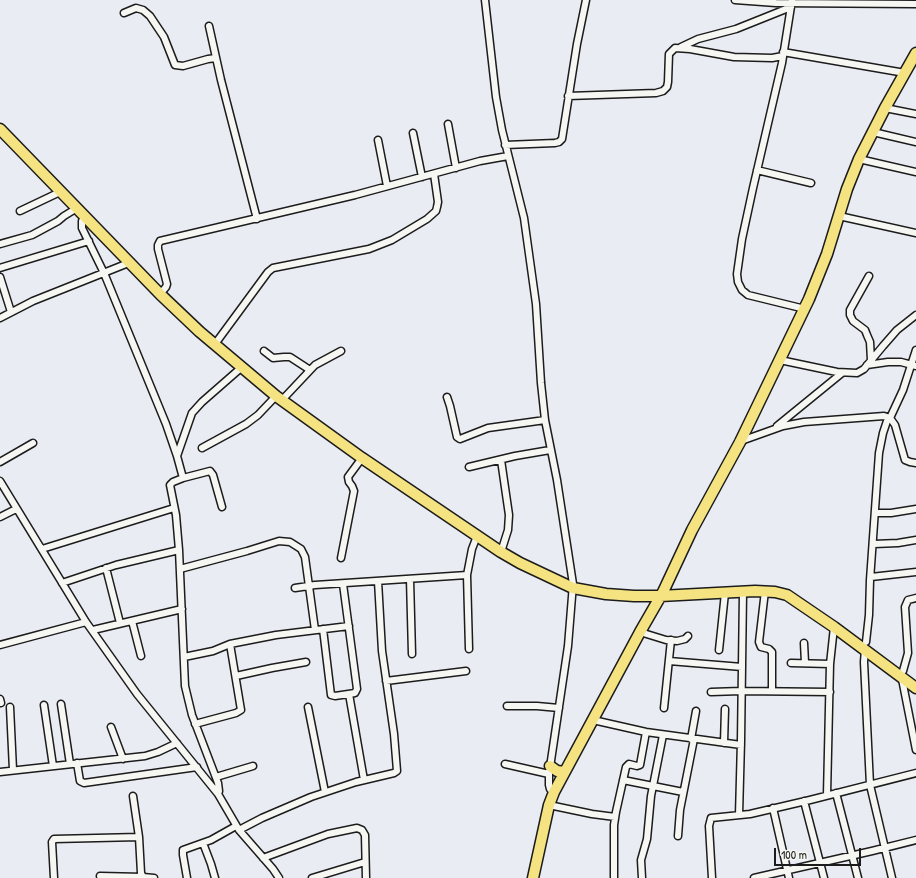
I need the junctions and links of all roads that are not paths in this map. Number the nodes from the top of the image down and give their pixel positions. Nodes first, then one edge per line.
1 (484, 0) edge
2 (586, 0) edge
3 (735, 0) edge
4 (829, 2) edge
5 (859, 2) edge
6 (792, 3) edge
7 (916, 4) edge
8 (124, 13) dead end
9 (209, 26) dead end
10 (680, 47) junction
11 (783, 54) junction
12 (916, 54) edge
13 (216, 58) junction
14 (905, 73) junction
15 (568, 96) junction
16 (885, 108) junction
17 (916, 114) edge
18 (448, 124) dead end
19 (0, 129) edge
20 (873, 132) junction
21 (413, 133) dead end
22 (378, 140) dead end
23 (916, 142) edge
24 (505, 145) junction
25 (508, 156) junction
26 (859, 159) junction
27 (456, 168) junction
28 (757, 170) junction
29 (916, 172) edge
30 (434, 174) junction
31 (422, 177) junction
32 (811, 183) dead end
33 (387, 186) junction
34 (60, 192) junction
35 (20, 211) dead end
36 (81, 211) junction
37 (839, 216) junction
38 (257, 219) junction
39 (916, 233) edge
40 (89, 241) junction
41 (0, 244) edge
42 (131, 262) junction
43 (0, 268) edge
44 (104, 273) junction
45 (869, 276) dead end
46 (0, 277) edge
47 (1, 285) edge
48 (160, 294) junction
49 (805, 309) junction
50 (11, 312) junction
51 (916, 315) edge
52 (0, 318) edge
53 (215, 344) junction
54 (916, 350) edge
55 (264, 351) dead end
56 (341, 351) dead end
57 (780, 360) junction
58 (869, 362) junction
59 (914, 365) edge
60 (242, 367) junction
61 (310, 370) junction
62 (842, 373) junction
63 (447, 397) dead end
64 (279, 398) junction
65 (890, 418) junction
66 (545, 420) junction
67 (774, 428) junction
68 (740, 442) junction
69 (33, 443) dead end
70 (202, 448) dead end
71 (550, 450) junction
72 (177, 456) junction
73 (362, 458) junction
74 (501, 460) junction
75 (0, 462) edge
76 (916, 463) edge
77 (469, 467) dead end
78 (183, 478) junction
79 (0, 481) edge
80 (222, 507) dead end
81 (174, 508) junction
82 (16, 509) junction
83 (916, 509) edge
84 (875, 513) junction
85 (0, 517) edge
86 (477, 536) junction
87 (916, 540) edge
88 (874, 544) junction
89 (42, 549) junction
90 (180, 550) junction
91 (501, 552) junction
92 (341, 558) dead end
93 (106, 568) junction
94 (180, 569) junction
95 (916, 572) edge
96 (467, 575) junction
97 (871, 577) junction
98 (410, 579) junction
99 (378, 581) junction
100 (62, 583) junction
101 (342, 584) junction
102 (309, 586) junction
103 (573, 586) junction
104 (295, 588) dead end
105 (765, 591) junction
106 (743, 592) junction
107 (725, 593) junction
108 (661, 594) junction
109 (916, 598) edge
110 (182, 609) junction
111 (132, 621) junction
112 (86, 622) junction
113 (120, 623) junction
114 (349, 626) junction
115 (834, 627) junction
116 (323, 629) junction
117 (93, 630) junction
118 (315, 630) junction
119 (640, 632) junction
120 (688, 636) dead end
121 (671, 640) junction
122 (804, 643) dead end
123 (230, 644) junction
124 (0, 645) edge
125 (865, 646) junction
126 (469, 649) dead end
127 (719, 650) dead end
128 (412, 654) dead end
129 (141, 656) dead end
130 (184, 657) junction
131 (669, 661) junction
132 (306, 662) dead end
133 (792, 663) dead end
134 (805, 663) junction
135 (830, 664) junction
136 (742, 667) junction
137 (466, 671) dead end
138 (902, 674) junction
139 (236, 676) junction
140 (386, 681) junction
141 (916, 681) edge
142 (916, 688) edge
143 (741, 691) junction
144 (772, 691) junction
145 (712, 692) dead end
146 (830, 692) junction
147 (349, 694) junction
148 (44, 704) dead end
149 (61, 704) dead end
150 (507, 706) dead end
151 (10, 707) dead end
152 (308, 707) dead end
153 (559, 708) junction
154 (664, 708) dead end
155 (725, 709) dead end
156 (696, 711) dead end
157 (593, 720) junction
158 (195, 724) junction
159 (111, 727) dead end
160 (646, 732) junction
161 (663, 735) junction
162 (693, 739) junction
163 (177, 743) junction
164 (724, 743) junction
165 (741, 745) junction
166 (916, 749) edge
167 (123, 759) junction
168 (70, 764) junction
169 (77, 764) junction
170 (505, 764) dead end
171 (53, 766) junction
172 (253, 766) dead end
173 (197, 767) junction
174 (13, 770) junction
175 (550, 770) junction
176 (0, 772) edge
177 (564, 772) junction
178 (916, 773) edge
179 (216, 777) junction
180 (364, 780) junction
181 (623, 780) junction
182 (870, 784) junction
183 (653, 786) junction
184 (325, 792) junction
185 (554, 792) junction
186 (683, 792) junction
187 (836, 793) junction
188 (218, 794) junction
189 (133, 796) dead end
190 (827, 796) junction
191 (804, 801) junction
192 (549, 805) junction
193 (772, 808) junction
194 (738, 815) junction
195 (615, 817) junction
196 (237, 828) junction
197 (678, 836) dead end
198 (139, 838) junction
199 (916, 840) edge
200 (203, 843) junction
201 (884, 848) junction
202 (853, 856) junction
203 (263, 858) junction
204 (365, 862) junction
205 (820, 863) junction
206 (787, 871) junction
207 (100, 876) dead end
208 (143, 876) junction
209 (54, 878) edge
210 (154, 878) edge
211 (187, 878) edge
212 (215, 878) edge
213 (279, 878) edge
214 (312, 878) edge
215 (366, 878) edge
216 (533, 878) edge
217 (614, 878) edge
218 (642, 878) edge
219 (710, 878) edge
220 (754, 878) edge
221 (789, 878) edge
222 (824, 878) edge
223 (858, 878) edge
224 (892, 878) edge

1 - 24 street
2 - 15 street
3 - 6 street
4 - 5 street
4 - 6 street
5 - 7 street
6 - 10 street
6 - 11 street
8 - 13 street
9 - 13 street
10 - 11 street
10 - 15 street
11 - 14 street
11 - 28 street
12 - 14 main road
13 - 38 street
14 - 16 main road
15 - 24 street
16 - 17 street
16 - 20 main road
18 - 27 street
19 - 34 main road
20 - 23 street
20 - 26 main road
21 - 31 street
22 - 33 street
24 - 25 street
25 - 27 street
25 - 66 street
26 - 29 street
26 - 37 main road
27 - 30 street
28 - 32 street
28 - 49 street
30 - 31 street
30 - 53 street
31 - 33 street
33 - 38 street
34 - 35 street
34 - 36 main road
36 - 40 street
36 - 41 street
36 - 42 main road
37 - 39 street
37 - 49 main road
38 - 48 street
40 - 43 street
40 - 44 street
42 - 44 street
42 - 48 main road
44 - 50 street
44 - 72 street
45 - 58 street
46 - 47 street
47 - 50 street
48 - 53 main road
49 - 57 main road
50 - 52 street
51 - 58 street
53 - 60 main road
54 - 59 street
55 - 61 street
56 - 61 street
57 - 62 street
57 - 68 main road
58 - 59 street
58 - 62 street
59 - 65 street
60 - 64 main road
60 - 72 street
61 - 64 street
62 - 67 street
63 - 66 street
64 - 70 street
64 - 73 main road
65 - 67 street
65 - 76 street
65 - 84 street
66 - 71 street
67 - 68 street
68 - 108 main road
69 - 75 street
71 - 74 street
71 - 103 street
72 - 78 street
73 - 86 main road
73 - 92 street
74 - 77 street
74 - 91 street
78 - 80 street
78 - 81 street
79 - 82 street
81 - 89 street
81 - 90 street
82 - 85 street
82 - 89 street
83 - 84 street
84 - 88 street
86 - 91 main road
86 - 96 street
87 - 88 street
88 - 97 street
89 - 100 street
90 - 93 street
90 - 94 street
91 - 103 main road
93 - 100 street
93 - 113 street
94 - 102 street
94 - 110 street
95 - 97 street
96 - 98 street
96 - 126 street
97 - 125 street
98 - 99 street
98 - 128 street
99 - 101 street
99 - 140 street
100 - 112 street
101 - 102 street
101 - 114 street
102 - 104 street
102 - 118 street
103 - 108 main road
103 - 153 street
105 - 106 main road
105 - 115 main road
105 - 144 street
106 - 107 main road
106 - 136 street
107 - 108 main road
107 - 127 street
108 - 119 main road
108 - 125 main road
109 - 138 street
110 - 111 street
110 - 130 street
111 - 113 street
111 - 129 street
112 - 117 street
112 - 124 street
113 - 117 street
114 - 116 street
114 - 147 street
115 - 125 main road
115 - 135 street
116 - 118 street
116 - 147 street
117 - 163 street
118 - 123 street
119 - 121 street
119 - 157 main road
120 - 121 street
121 - 131 street
122 - 134 street
123 - 130 street
123 - 139 street
125 - 138 main road
125 - 182 street
130 - 158 street
131 - 136 street
131 - 154 street
132 - 139 street
133 - 134 street
134 - 135 street
135 - 146 street
136 - 143 street
137 - 140 street
138 - 141 main road
138 - 142 main road
138 - 166 street
139 - 158 street
140 - 180 street
143 - 144 street
143 - 145 street
143 - 165 street
144 - 146 street
146 - 190 street
147 - 180 street
148 - 171 street
149 - 168 street
150 - 153 street
151 - 174 street
152 - 184 street
153 - 175 street
155 - 164 street
156 - 162 street
157 - 160 street
157 - 177 main road
158 - 179 street
159 - 167 street
160 - 161 street
160 - 181 street
161 - 162 street
161 - 183 street
162 - 164 street
162 - 186 street
163 - 167 street
163 - 173 street
164 - 165 street
165 - 194 street
167 - 169 street
168 - 169 street
168 - 171 street
169 - 173 street
170 - 175 street
171 - 174 street
172 - 179 street
173 - 188 street
174 - 176 street
175 - 177 main road
175 - 185 street
177 - 185 main road
178 - 182 street
179 - 188 street
180 - 184 street
181 - 183 street
181 - 195 street
182 - 187 street
182 - 201 street
183 - 186 street
183 - 218 street
184 - 196 street
185 - 192 main road
186 - 197 street
187 - 190 street
187 - 202 street
188 - 196 street
189 - 198 street
190 - 191 street
191 - 193 street
191 - 205 street
192 - 195 street
192 - 216 main road
193 - 194 street
193 - 206 street
194 - 219 street
195 - 217 street
196 - 200 street
196 - 203 street
198 - 208 street
198 - 209 street
199 - 201 street
200 - 211 street
200 - 212 street
201 - 202 street
201 - 224 street
202 - 205 street
202 - 223 street
203 - 204 street
203 - 213 street
204 - 214 street
204 - 215 street
205 - 206 street
205 - 222 street
206 - 220 street
206 - 221 street
207 - 208 street
208 - 210 street

